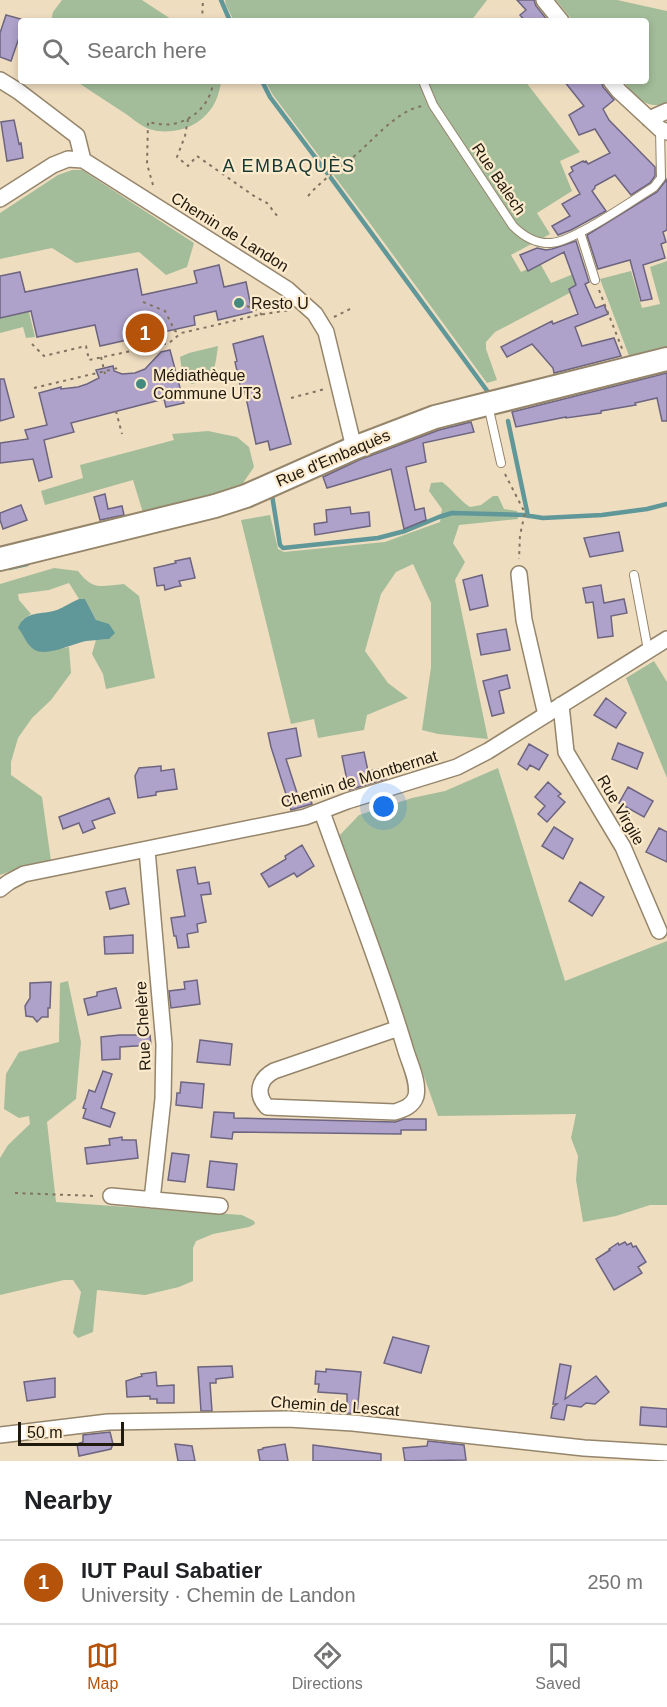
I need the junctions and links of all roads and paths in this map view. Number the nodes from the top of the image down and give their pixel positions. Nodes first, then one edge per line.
1 (203, 0) edge
2 (544, 0) edge
3 (202, 18) edge
4 (559, 18) edge
5 (0, 80) edge
6 (212, 84) edge
7 (424, 84) edge
8 (613, 84) edge
9 (433, 105) junction
10 (667, 111) edge
11 (188, 119) junction
12 (659, 127) edge
13 (83, 160) junction
14 (308, 196) dead end
15 (0, 199) edge
16 (159, 208) junction
17 (278, 217) dead end
18 (580, 232) junction
19 (595, 280) joint
20 (143, 302) dead end
21 (247, 306) dead end
22 (350, 309) dead end
23 (332, 317) dead end
24 (181, 333) junction
25 (32, 344) dead end
26 (101, 357) junction
27 (667, 358) edge
28 (117, 368) dead end
29 (630, 368) junction
30 (105, 373) junction
31 (34, 388) dead end
32 (325, 389) dead end
33 (291, 398) dead end
34 (488, 404) junction
35 (116, 411) dead end
36 (122, 434) dead end
37 (354, 447) junction
38 (501, 463) joint
39 (0, 559) edge
40 (519, 574) joint
41 (634, 575) dead end
42 (667, 639) edge
43 (648, 651) junction
44 (561, 705) junction
45 (546, 715) junction
46 (322, 812) junction
47 (147, 850) junction
48 (0, 889) edge
49 (659, 931) dead end
50 (399, 1028) junction
51 (15, 1193) dead end
52 (111, 1196) joint
53 (152, 1200) junction
54 (220, 1206) dead end
55 (0, 1435) edge
56 (667, 1453) edge

1 - 3 path
2 - 4 street
5 - 13 street
6 - 11 path
7 - 9 lane, Rue Balech
8 - 12 street
9 - 14 path
9 - 18 lane, Rue Balech
10 - 12 street
11 - 16 path
11 - 17 path
12 - 18 lane, Rue Balech
13 - 15 street
13 - 16 street, Chemin de Landon
16 - 37 street, Chemin de Landon
18 - 19 lane
19 - 29 path
20 - 24 path
21 - 24 path
22 - 23 path
24 - 26 path
25 - 26 path
26 - 30 path
27 - 29 street, Rue d'Embaquès
28 - 30 path
29 - 34 street, Rue d'Embaquès
30 - 31 path
32 - 33 path
34 - 37 street, Rue d'Embaquès
34 - 38 lane
35 - 36 path
37 - 39 street, Rue d'Embaquès
38 - 40 path
40 - 45 street
41 - 43 lane
42 - 43 street, Chemin de Montbernat
43 - 44 street, Chemin de Montbernat
44 - 45 street, Chemin de Montbernat
44 - 49 street, Rue Virgile
45 - 46 street, Chemin de Montbernat
46 - 47 street, Chemin de Montbernat
46 - 50 street
47 - 48 street, Chemin de Montbernat
47 - 53 street, Rue Chelère
50 - 50 street
51 - 52 path
52 - 53 street
53 - 54 street
55 - 56 street, Chemin de Lescat

